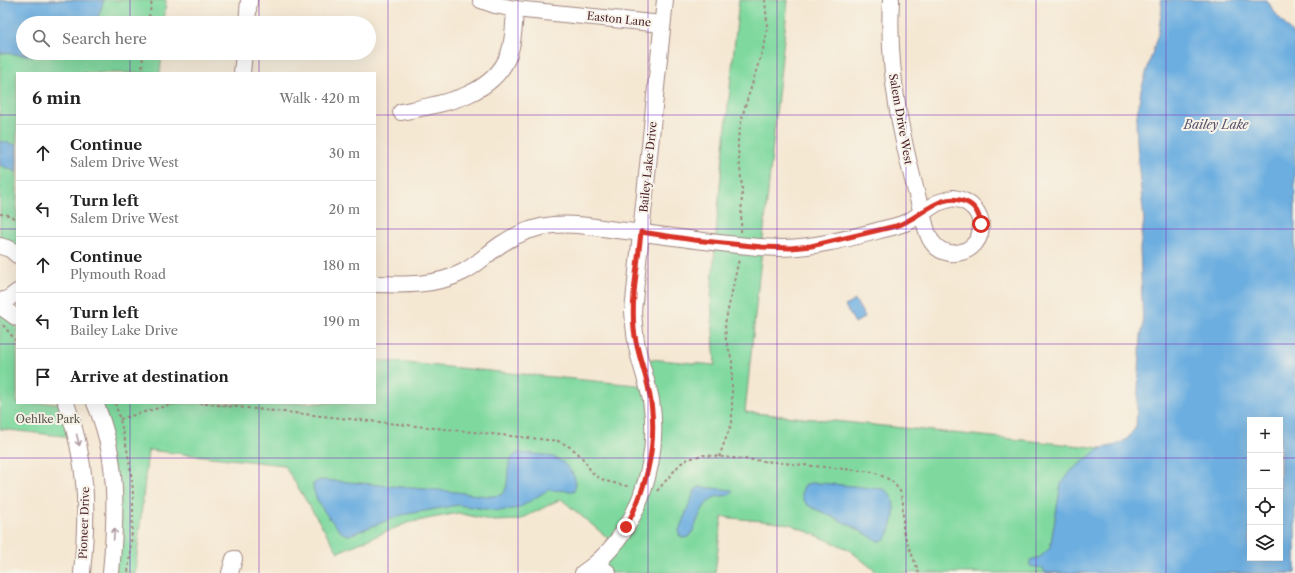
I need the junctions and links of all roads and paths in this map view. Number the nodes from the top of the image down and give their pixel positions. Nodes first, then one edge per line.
1 (152, 0) edge
2 (249, 0) edge
3 (481, 0) edge
4 (665, 0) edge
5 (765, 0) edge
6 (891, 0) edge
7 (515, 8) junction
8 (149, 16) edge
9 (248, 16) edge
10 (662, 24) junction
11 (143, 60) edge
12 (243, 60) edge
13 (142, 72) edge
14 (242, 72) edge
15 (401, 112) dead end
16 (0, 214) edge
17 (16, 219) edge
18 (641, 232) junction
19 (740, 244) junction
20 (376, 284) edge
21 (16, 293) edge
22 (0, 301) edge
23 (0, 306) edge
24 (16, 317) edge
25 (0, 323) edge
26 (16, 341) edge
27 (66, 404) edge
28 (95, 404) edge
29 (115, 404) edge
30 (172, 404) edge
31 (208, 404) edge
32 (120, 419) junction
33 (719, 457) junction
34 (632, 488) dead end
35 (654, 493) dead end
36 (603, 568) edge
37 (82, 573) edge
38 (110, 573) edge
39 (128, 573) edge
40 (583, 573) edge
41 (919, 573) edge

1 - 8 path
2 - 9 street
3 - 7 street, Easton Lane
4 - 10 street, Bailey Lake Drive
5 - 19 path
6 - 19 street, Salem Drive West
7 - 10 street, Easton Lane
7 - 15 street
10 - 18 street, Bailey Lake Drive
11 - 13 path
12 - 14 street
16 - 17 path
18 - 19 street
18 - 20 street
18 - 36 street, Bailey Lake Drive
19 - 33 path
21 - 22 street
23 - 24 street
25 - 26 path
27 -> 37 street, Pioneer Drive
38 -> 28 street
29 - 32 path
30 - 32 path
31 - 34 path
32 - 39 path
33 - 35 path
33 - 41 path
36 - 40 street, Bailey Lake Drive

